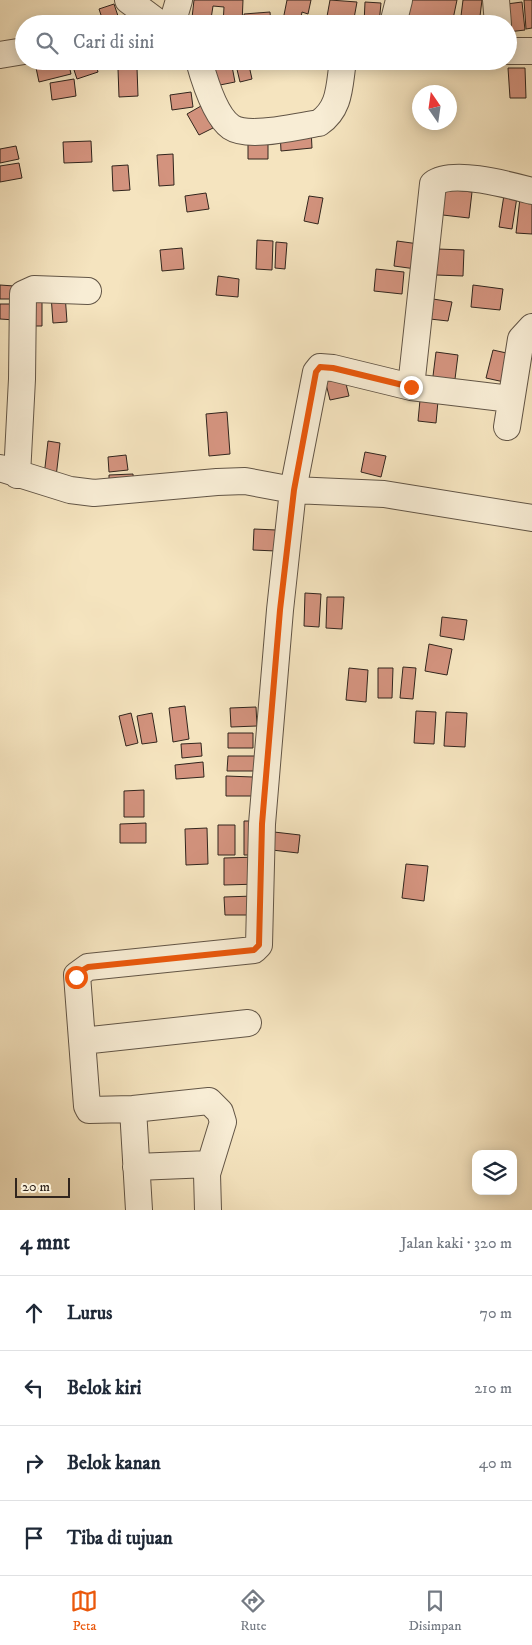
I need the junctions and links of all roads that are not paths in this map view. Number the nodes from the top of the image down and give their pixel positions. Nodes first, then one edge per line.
1 (128, 0) edge
2 (179, 0) edge
3 (400, 0) edge
4 (496, 0) edge
5 (148, 15) edge
6 (175, 15) edge
7 (396, 15) edge
8 (497, 15) edge
9 (517, 51) edge
10 (532, 51) edge
11 (15, 52) edge
12 (0, 55) edge
13 (202, 70) edge
14 (341, 70) edge
15 (532, 191) edge
16 (88, 290) dead end
17 (532, 328) edge
18 (411, 387) junction
19 (511, 399) junction
20 (507, 427) dead end
21 (9, 471) edge
22 (294, 490) junction
23 (532, 518) edge
24 (248, 1022) dead end
25 (82, 1041) junction
26 (133, 1108) junction
27 (210, 1164) junction
28 (136, 1168) junction
29 (139, 1210) edge
30 (208, 1210) edge

1 - 5 street
2 - 6 street
3 - 7 street
4 - 8 street
9 - 10 street
11 - 12 street
13 - 14 street
15 - 18 street
16 - 21 street
17 - 19 street
18 - 19 street
18 - 22 street
19 - 20 street
21 - 22 street
22 - 23 street
22 - 25 street
24 - 25 street
25 - 26 street
26 - 27 street
26 - 28 street
27 - 28 street
27 - 30 street
28 - 29 street

